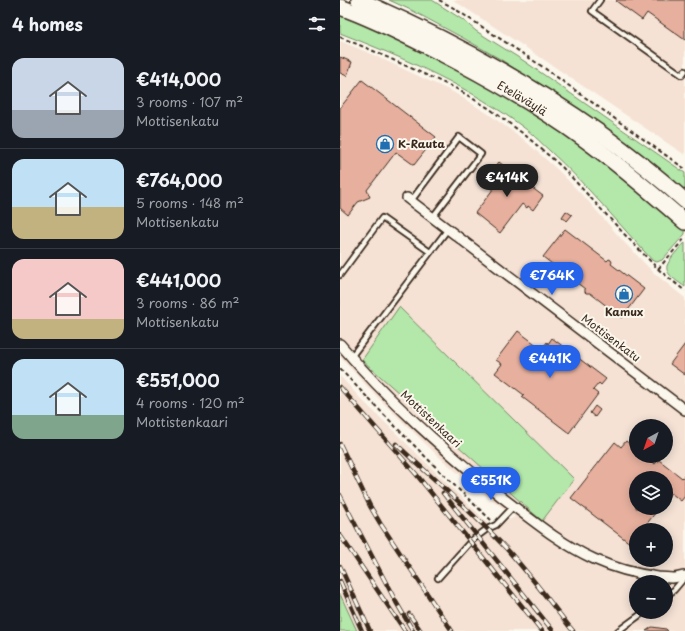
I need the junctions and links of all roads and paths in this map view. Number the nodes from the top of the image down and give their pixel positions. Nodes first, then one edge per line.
1 (439, 0) edge
2 (600, 0) edge
3 (351, 4) edge
4 (340, 37) edge
5 (685, 71) edge
6 (685, 169) edge
7 (409, 200) joint
8 (685, 201) edge
9 (432, 218) junction
10 (685, 222) edge
11 (448, 229) junction
12 (685, 238) edge
13 (430, 252) junction
14 (658, 269) junction
15 (340, 275) edge
16 (685, 291) edge
17 (340, 344) edge
18 (351, 357) junction
19 (340, 369) edge
20 (685, 410) edge
21 (514, 506) junction
22 (496, 525) junction
23 (685, 576) edge
24 (438, 578) dead end
25 (673, 591) edge
26 (634, 619) edge
27 (618, 631) edge

1 - 6 path
2 - 5 lane
3 - 8 highway, Eteläväylä
3 - 10 highway, Eteläväylä
4 - 14 path
7 - 9 street, Mottisenkatu
7 - 9 lane
9 - 11 street, Mottisenkatu
11 - 13 lane
11 - 20 street, Mottisenkatu
12 - 14 path
13 - 15 lane
13 - 18 lane
14 - 16 path
17 - 18 street, Mottistenkaari
18 - 21 street, Mottistenkaari
19 - 22 path
21 - 22 lane
21 - 23 street, Mottistenkaari
22 - 24 lane
23 - 25 lane
26 - 27 lane

